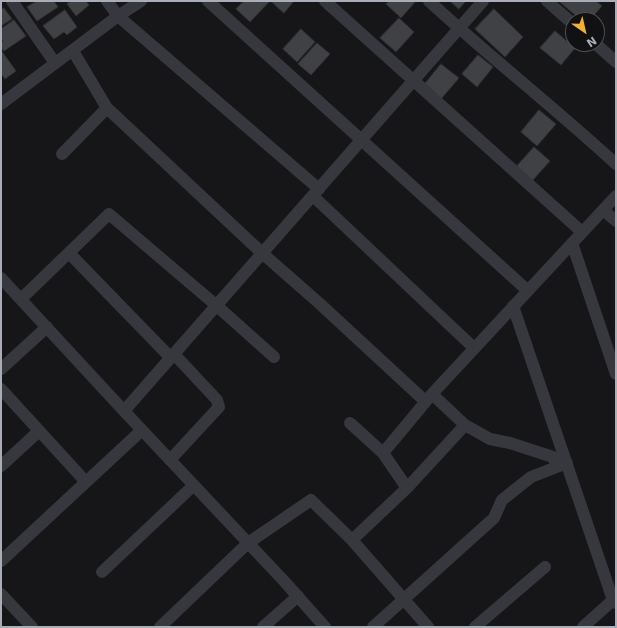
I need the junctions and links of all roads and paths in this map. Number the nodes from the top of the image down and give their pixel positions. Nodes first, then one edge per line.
1 (12, 1) edge
2 (107, 1) edge
3 (141, 1) edge
4 (208, 1) edge
5 (325, 1) edge
6 (430, 1) edge
7 (483, 1) edge
8 (547, 1) edge
9 (118, 16) junction
10 (565, 17) edge
11 (459, 29) junction
12 (73, 51) junction
13 (605, 52) edge
14 (616, 62) edge
15 (55, 64) junction
16 (414, 80) junction
17 (1, 104) edge
18 (107, 108) junction
19 (361, 140) junction
20 (62, 154) dead end
21 (616, 164) edge
22 (316, 193) junction
23 (616, 196) edge
24 (603, 210) junction
25 (616, 222) edge
26 (582, 232) junction
27 (572, 243) junction
28 (69, 253) junction
29 (262, 254) junction
30 (1, 278) edge
31 (527, 290) junction
32 (21, 299) junction
33 (217, 306) junction
34 (513, 306) junction
35 (46, 327) junction
36 (474, 348) junction
37 (172, 356) junction
38 (274, 356) dead end
39 (1, 369) edge
40 (616, 374) edge
41 (1, 389) edge
42 (429, 398) junction
43 (124, 411) junction
44 (350, 423) dead end
45 (465, 425) junction
46 (142, 430) junction
47 (39, 431) junction
48 (383, 453) junction
49 (170, 460) junction
50 (562, 465) junction
51 (1, 466) edge
52 (86, 482) junction
53 (194, 485) junction
54 (406, 488) junction
55 (352, 540) junction
56 (248, 543) junction
57 (1, 561) edge
58 (545, 567) dead end
59 (102, 572) dead end
60 (1, 594) edge
61 (298, 596) junction
62 (405, 600) junction
63 (614, 602) edge
64 (32, 627) edge
65 (160, 627) edge
66 (263, 627) edge
67 (325, 627) edge
68 (373, 627) edge
69 (428, 627) edge
70 (475, 627) edge
71 (583, 627) edge

1 - 15 street
2 - 9 street
3 - 9 street
4 - 19 street
5 - 16 street
6 - 11 street
7 - 11 street
8 - 10 street
9 - 12 street
9 - 22 street
11 - 16 street
11 - 21 street
12 - 15 street
12 - 18 street
13 - 14 street
15 - 17 street
16 - 19 street
16 - 26 street
18 - 20 street
18 - 29 street
19 - 22 street
19 - 31 street
22 - 29 street
22 - 36 street
23 - 24 street
24 - 25 street
24 - 26 street
26 - 27 street
27 - 31 street
27 - 40 street
28 - 32 street
28 - 33 street
28 - 37 street
29 - 33 street
29 - 42 street
30 - 32 street
31 - 34 street
32 - 35 street
33 - 37 street
33 - 38 street
34 - 36 street
34 - 50 street
35 - 39 street
35 - 43 street
36 - 42 street
37 - 43 street
37 - 49 street
41 - 47 street
42 - 45 street
42 - 48 street
43 - 46 street
44 - 48 street
45 - 50 street
45 - 54 street
46 - 49 street
46 - 52 street
47 - 51 street
47 - 52 street
48 - 54 street
49 - 53 street
50 - 62 street
50 - 63 street
52 - 57 street
53 - 56 street
53 - 59 street
54 - 55 street
55 - 56 street
55 - 62 street
56 - 61 street
56 - 65 street
58 - 70 street
60 - 64 street
61 - 66 street
61 - 67 street
62 - 68 street
62 - 69 street
63 - 71 street

